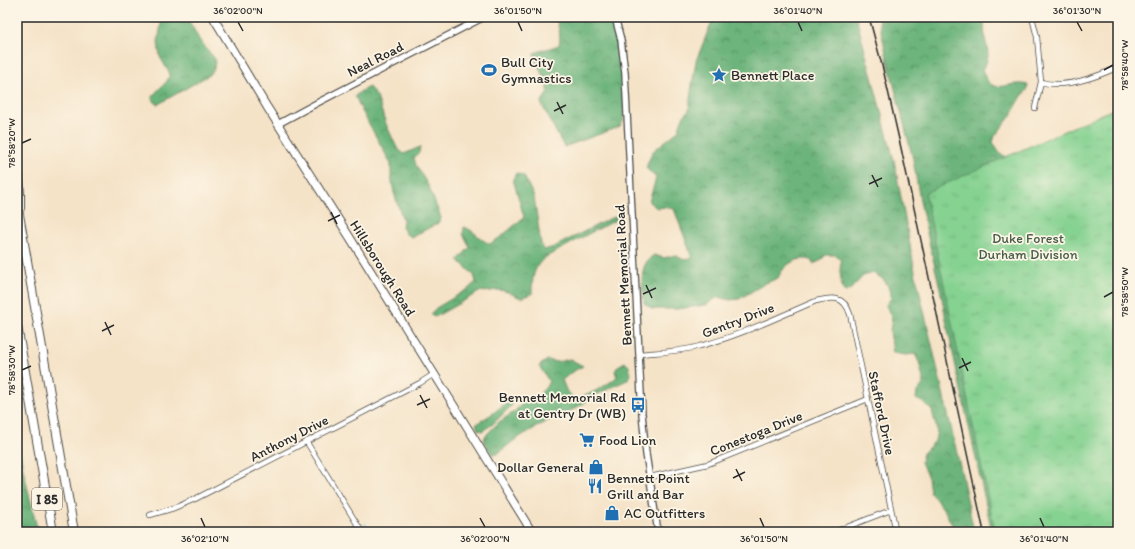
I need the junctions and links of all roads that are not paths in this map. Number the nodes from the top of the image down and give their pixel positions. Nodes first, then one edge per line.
1 (213, 17) edge
2 (484, 17) edge
3 (615, 17) edge
4 (1032, 17) edge
5 (1118, 67) edge
6 (1041, 82) junction
7 (1035, 108) dead end
8 (278, 124) junction
9 (17, 156) edge
10 (17, 203) edge
11 (19, 216) junction
12 (842, 301) joint
13 (17, 326) edge
14 (639, 354) junction
15 (434, 374) junction
16 (868, 399) junction
17 (306, 441) junction
18 (650, 477) junction
19 (891, 510) junction
20 (150, 515) dead end
21 (53, 532) edge
22 (74, 532) edge
23 (362, 532) edge
24 (532, 532) edge
25 (658, 532) edge
26 (834, 532) edge
27 (896, 532) edge

1 - 8 main road, Hillsborough Road
2 - 8 street, Neal Road
3 - 14 street, Bennett Memorial Road
4 - 6 street
5 - 6 street
6 - 7 street
8 - 15 main road, Hillsborough Road
9 - 11 highway
10 - 11 highway, I 85
11 - 22 highway, I 85
12 - 14 street, Gentry Drive
12 - 16 street, Stafford Drive
13 - 21 highway, I 85
14 - 18 street, Bennett Memorial Road
15 - 17 street, Anthony Drive
15 - 24 main road, Hillsborough Road
16 - 18 street, Conestoga Drive
16 - 19 street, Stafford Drive
17 - 20 street, Anthony Drive
17 - 23 street
18 - 25 street, Bennett Memorial Road
19 - 26 street
19 - 27 street, Stafford Drive

